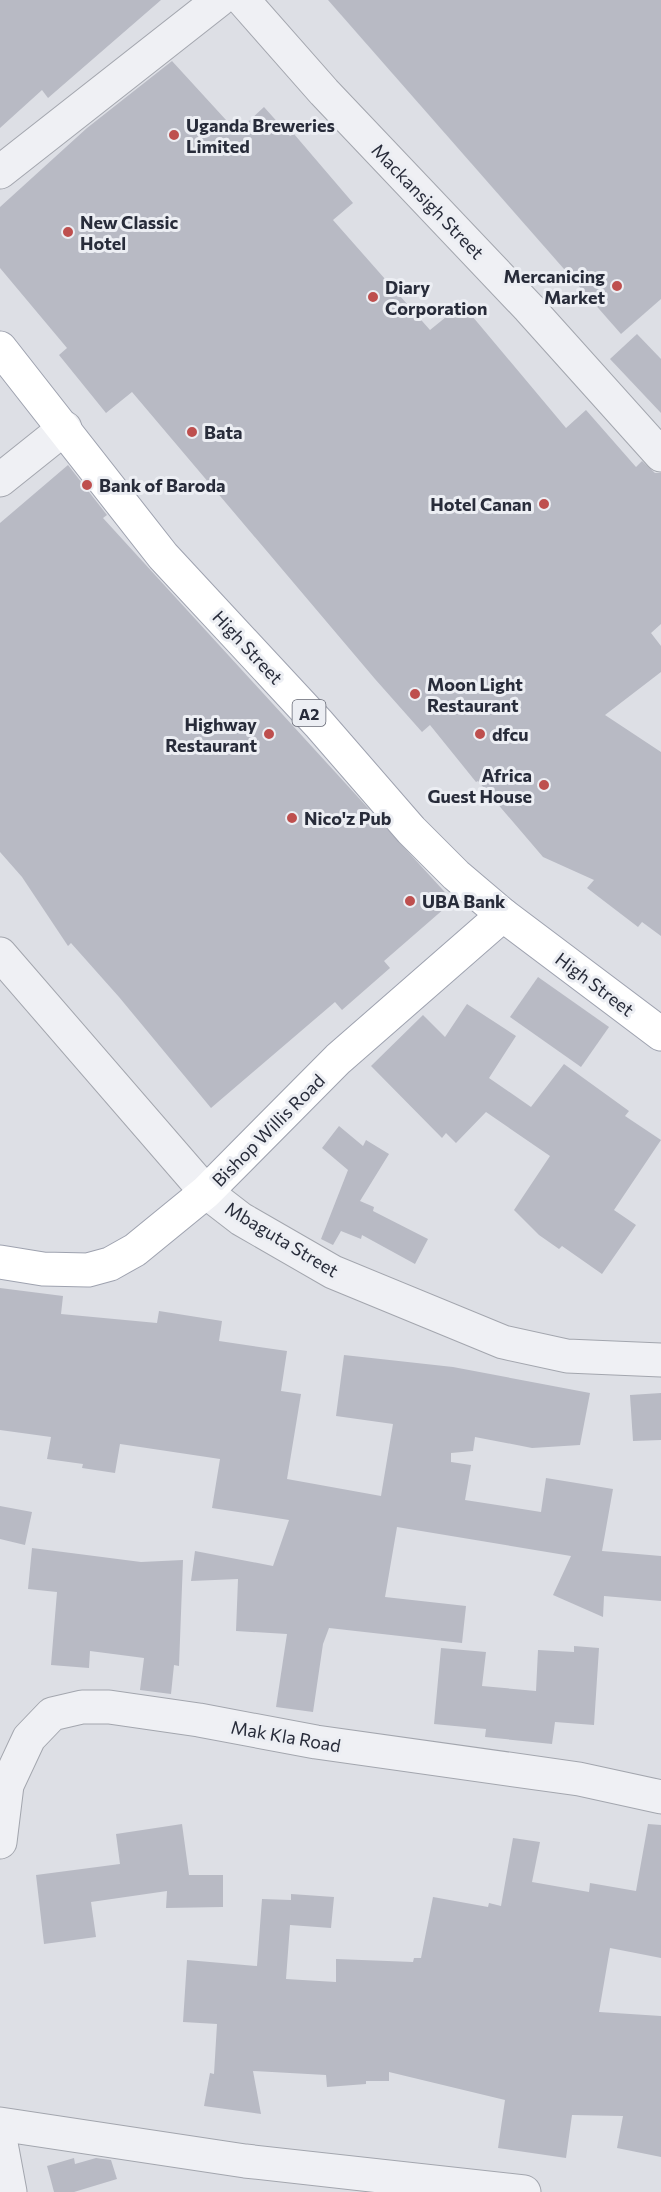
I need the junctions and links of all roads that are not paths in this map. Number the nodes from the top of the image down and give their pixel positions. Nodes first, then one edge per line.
1 (219, 0) edge
2 (243, 0) edge
3 (0, 172) edge
4 (0, 348) edge
5 (65, 428) junction
6 (661, 455) edge
7 (0, 480) edge
8 (503, 915) junction
9 (0, 954) edge
10 (661, 1034) edge
11 (206, 1192) junction
12 (0, 1262) edge
13 (661, 1360) edge
14 (15, 1736) edge
15 (661, 1797) edge
16 (0, 1842) edge
17 (0, 2124) edge
18 (0, 2138) edge
19 (10, 2192) edge
20 (524, 2192) edge

1 - 3 street
2 - 6 street, Mackansigh Street
4 - 5 main road, High Street / A2
5 - 7 street
5 - 8 main road, High Street / A2
8 - 10 main road, High Street / A2
8 - 11 main road, Bishop Willis Road
9 - 11 street, Mbaguta Street
11 - 12 main road, Bishop Willis Road
11 - 13 street, Mbaguta Street
14 - 15 street, Mak Kla Road
14 - 16 street, Mak Kla Road
17 - 20 street
18 - 19 street

